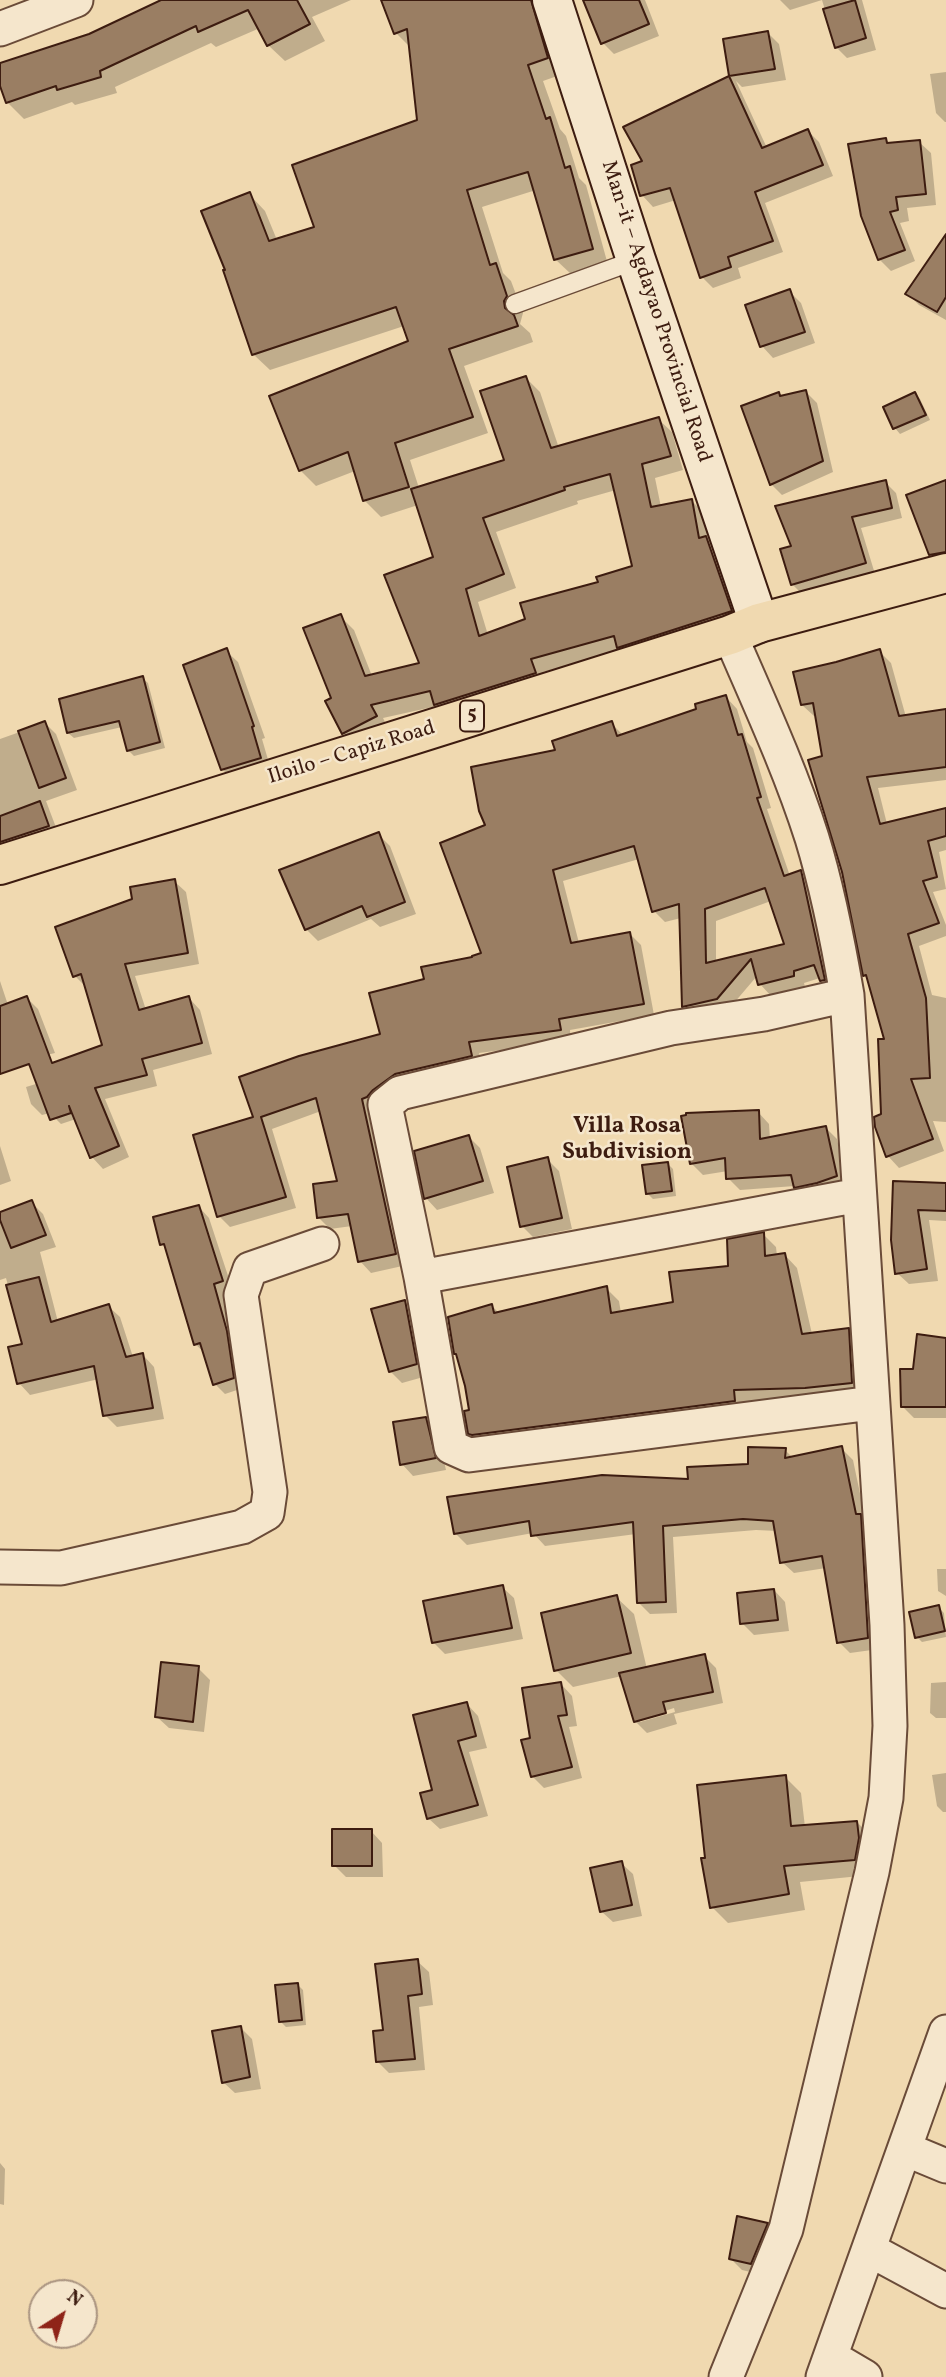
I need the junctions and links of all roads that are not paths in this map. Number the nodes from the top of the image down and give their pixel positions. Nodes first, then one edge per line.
1 (76, 0) edge
2 (552, 0) edge
3 (0, 29) edge
4 (636, 260) junction
5 (514, 304) dead end
6 (946, 573) edge
7 (745, 629) junction
8 (0, 865) edge
9 (847, 995) junction
10 (859, 1195) junction
11 (321, 1244) dead end
12 (421, 1277) junction
13 (872, 1403) junction
14 (0, 1567) edge
15 (946, 2032) edge
16 (905, 2150) junction
17 (946, 2166) edge
18 (870, 2250) junction
19 (946, 2291) edge
20 (827, 2367) edge
21 (726, 2377) edge
22 (865, 2377) edge

1 - 3 street
2 - 4 street, Man-it – Agdayao Provincial Road
4 - 5 lane
4 - 7 street, Man-it – Agdayao Provincial Road
6 - 7 highway, Iloilo – Capiz Road / 5
7 - 8 highway, Iloilo – Capiz Road / 5
7 - 9 street
9 - 10 street
9 - 12 street
10 - 12 street
10 - 13 street
11 - 14 street
12 - 13 street
13 - 21 street
15 - 16 street
16 - 17 street
16 - 18 street
18 - 19 street
18 - 20 street
20 - 22 street

